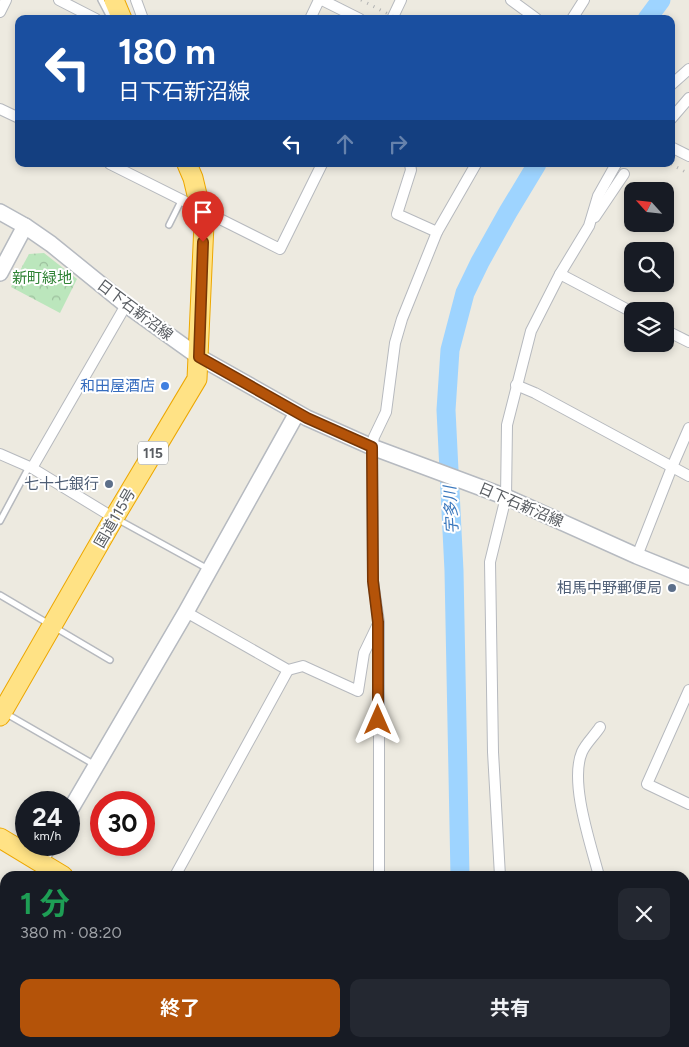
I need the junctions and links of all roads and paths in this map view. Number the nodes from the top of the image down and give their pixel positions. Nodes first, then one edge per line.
1 (6, 0) edge
2 (59, 0) edge
3 (101, 0) edge
4 (114, 0) edge
5 (136, 0) edge
6 (321, 0) edge
7 (401, 0) edge
8 (511, 0) edge
9 (584, 0) edge
10 (524, 4) edge
11 (0, 12) edge
12 (88, 15) edge
13 (109, 15) edge
14 (120, 15) edge
15 (142, 15) edge
16 (312, 15) edge
17 (352, 15) edge
18 (394, 15) edge
19 (534, 15) edge
20 (575, 15) edge
21 (689, 69) edge
22 (675, 81) edge
23 (689, 98) edge
24 (0, 109) edge
25 (675, 114) edge
26 (15, 116) edge
27 (675, 149) edge
28 (689, 156) edge
29 (116, 167) edge
30 (188, 167) edge
31 (321, 167) edge
32 (410, 167) edge
33 (474, 167) edge
34 (614, 167) edge
35 (624, 174) dead end
36 (182, 199) junction
37 (200, 210) junction
38 (0, 212) edge
39 (169, 225) dead end
40 (25, 226) junction
41 (589, 226) junction
42 (437, 232) junction
43 (0, 273) edge
44 (560, 274) junction
45 (126, 305) junction
46 (624, 308) edge
47 (674, 334) edge
48 (689, 342) edge
49 (199, 357) junction
50 (516, 386) junction
51 (297, 413) junction
52 (689, 428) edge
53 (375, 448) junction
54 (0, 454) edge
55 (30, 467) junction
56 (672, 467) junction
57 (689, 476) edge
58 (499, 494) junction
59 (114, 518) junction
60 (0, 521) edge
61 (637, 556) junction
62 (210, 570) junction
63 (689, 577) edge
64 (0, 595) edge
65 (186, 612) junction
66 (378, 622) junction
67 (52, 626) junction
68 (110, 660) dead end
69 (288, 670) junction
70 (689, 690) edge
71 (1, 713) edge
72 (600, 727) dead end
73 (96, 765) junction
74 (80, 793) edge
75 (689, 804) edge
76 (0, 838) edge
77 (43, 856) edge
78 (39, 863) junction
79 (54, 871) edge
80 (178, 871) edge
81 (379, 871) edge
82 (500, 871) edge
83 (598, 871) edge

1 - 11 street
2 - 12 street
3 - 13 lane
4 - 14 highway
5 - 15 street
6 - 16 street
6 - 17 street
7 - 18 street
8 - 10 street
9 - 20 street
10 - 19 street
21 - 22 street
23 - 25 street
24 - 26 street
27 - 28 street
29 - 36 street
30 - 37 highway, 国道115号 / 115
31 - 37 street
32 - 42 street
33 - 42 street
34 - 41 street
35 - 41 street
36 - 37 street
36 - 39 lane
37 - 49 highway, 国道115号 / 115
38 - 40 main road, 日下石新沼線
40 - 43 main road
40 - 45 main road, 日下石新沼線
41 - 44 street
42 - 53 street
44 - 46 street
44 - 50 street
45 - 49 main road, 日下石新沼線
45 - 55 street
47 - 48 street
49 - 51 main road, 日下石新沼線
49 - 59 highway, 国道115号 / 115
50 - 56 street
50 - 58 street
51 - 53 main road, 日下石新沼線
51 - 62 main road
52 - 56 street
53 - 58 main road, 日下石新沼線
53 - 66 street
54 - 55 street
55 - 59 street
55 - 60 lane
56 - 57 street
56 - 61 street
58 - 61 main road, 日下石新沼線
58 - 82 street
59 - 62 lane
59 - 67 highway, 国道115号 / 115
61 - 63 main road, 日下石新沼線
62 - 65 main road
64 - 67 lane
65 - 69 street
65 - 73 main road
66 - 69 street
66 - 81 street
67 - 68 lane
67 - 71 highway, 国道115号 / 115
69 - 80 street
70 - 75 street
71 - 73 lane
72 - 83 street
73 - 74 main road
76 - 78 highway
77 - 78 main road
78 - 79 highway

